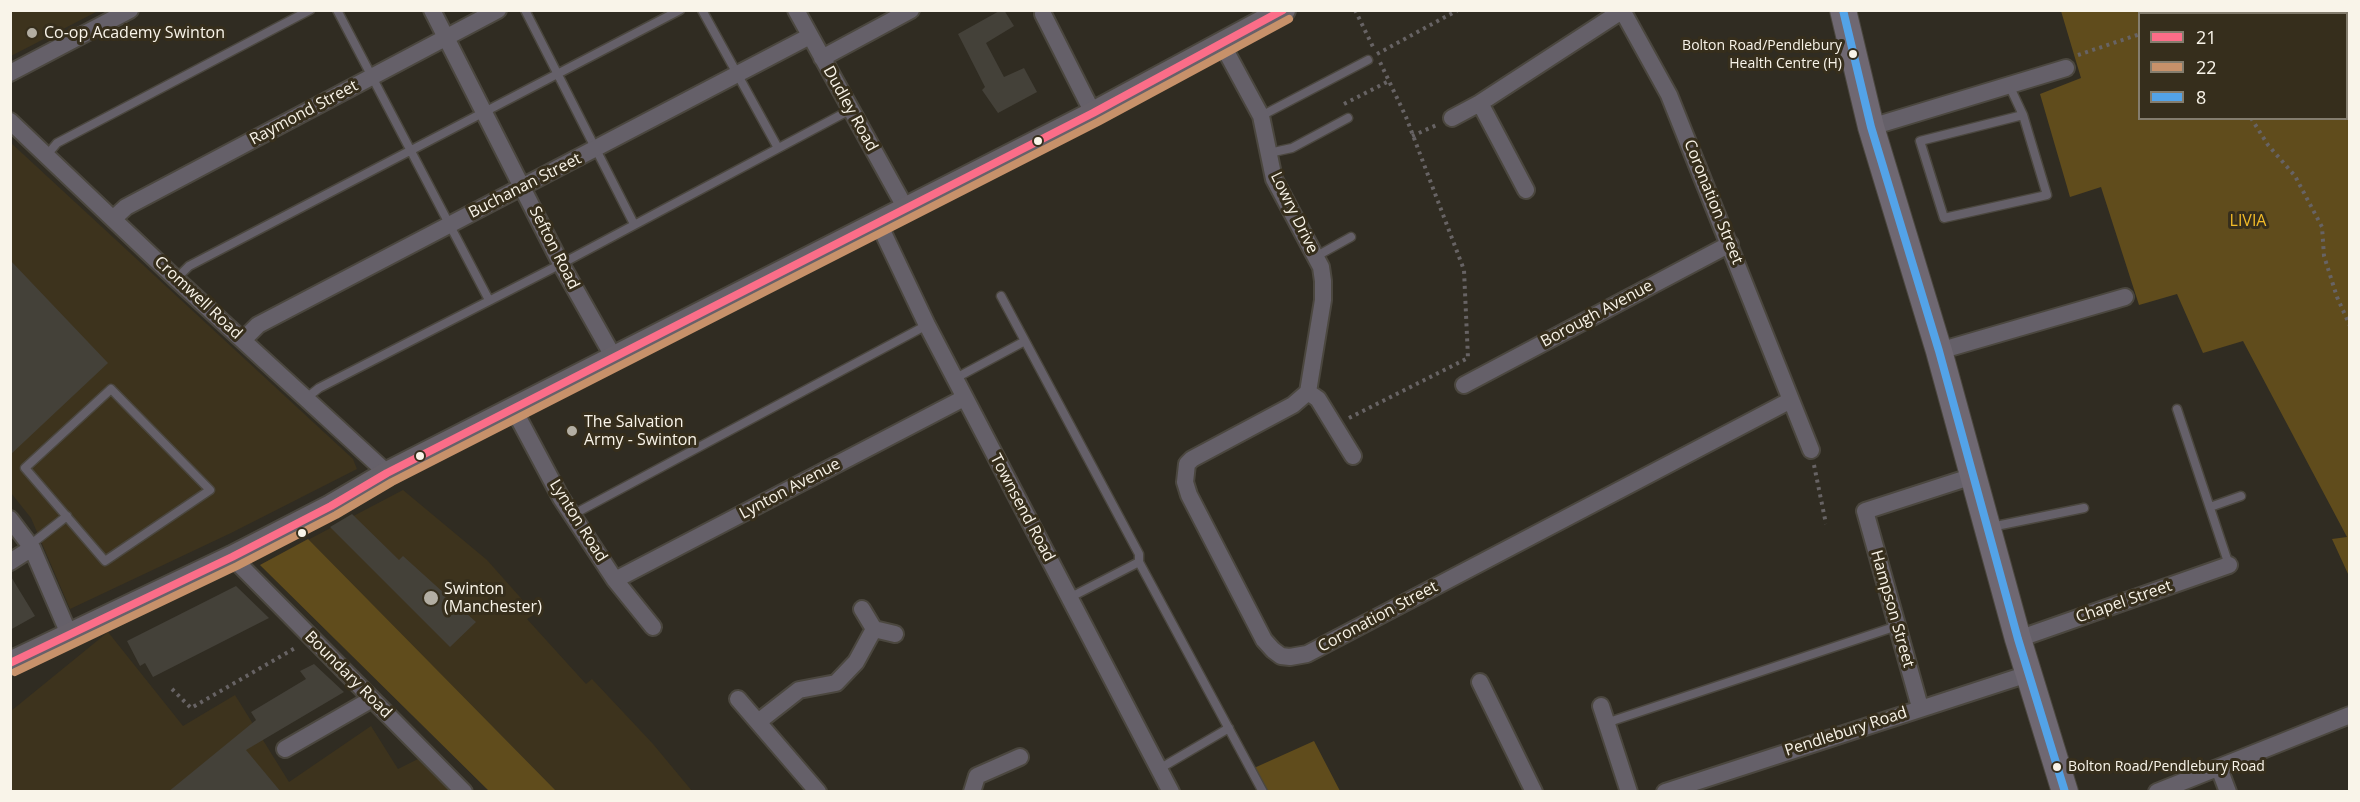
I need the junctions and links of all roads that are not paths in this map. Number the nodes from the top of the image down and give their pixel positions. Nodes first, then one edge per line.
1 (130, 10) edge
2 (310, 10) edge
3 (337, 10) edge
4 (432, 10) edge
5 (498, 10) edge
6 (525, 10) edge
7 (680, 10) edge
8 (702, 10) edge
9 (796, 10) edge
10 (911, 10) edge
11 (1284, 10) edge
12 (1843, 10) edge
13 (1622, 11) edge
14 (1042, 14) dead end
15 (810, 36) junction
16 (446, 38) junction
17 (1222, 44) junction
18 (822, 58) junction
19 (1368, 60) dead end
20 (2066, 68) road end
21 (10, 73) edge
22 (557, 74) junction
23 (738, 75) junction
24 (372, 77) junction
25 (2009, 85) junction
26 (1480, 103) junction
27 (850, 110) junction
28 (485, 112) junction
29 (1093, 113) junction
30 (2023, 115) junction
31 (1261, 116) junction
32 (1348, 118) dead end
33 (1452, 118) road end
34 (10, 121) edge
35 (1871, 127) junction
36 (778, 148) junction
37 (595, 149) junction
38 (411, 150) junction
39 (1269, 153) junction
40 (47, 155) junction
41 (523, 186) junction
42 (1526, 190) dead end
43 (904, 207) junction
44 (112, 219) junction
45 (878, 222) junction
46 (634, 224) junction
47 (450, 225) junction
48 (1351, 237) dead end
49 (1730, 244) junction
50 (1315, 257) junction
51 (561, 264) junction
52 (177, 279) junction
53 (1001, 296) dead end
54 (2125, 297) dead end
55 (489, 300) junction
56 (927, 325) junction
57 (243, 340) junction
58 (1025, 341) junction
59 (1939, 351) junction
60 (613, 356) junction
61 (954, 379) junction
62 (1464, 385) dead end
63 (1308, 392) junction
64 (964, 398) junction
65 (306, 399) junction
66 (1791, 400) junction
67 (513, 408) junction
68 (2177, 409) dead end
69 (1811, 450) road end
70 (1353, 456) dead end
71 (1973, 476) junction
72 (379, 478) junction
73 (2241, 496) dead end
74 (2210, 507) junction
75 (2084, 508) dead end
76 (572, 515) junction
77 (67, 516) junction
78 (10, 519) edge
79 (1987, 528) junction
80 (31, 547) junction
81 (239, 554) junction
82 (10, 561) edge
83 (1139, 562) junction
84 (2229, 565) joint
85 (615, 580) junction
86 (1069, 598) junction
87 (862, 609) dead end
88 (1897, 626) junction
89 (653, 627) dead end
90 (874, 629) junction
91 (69, 634) junction
92 (895, 634) dead end
93 (2018, 639) junction
94 (10, 663) edge
95 (2028, 674) junction
96 (1480, 682) dead end
97 (372, 699) junction
98 (738, 699) dead end
99 (1601, 706) dead end
100 (1920, 707) junction
101 (2349, 715) edge
102 (758, 722) junction
103 (1606, 723) junction
104 (1229, 728) junction
105 (285, 749) dead end
106 (1020, 756) dead end
107 (2219, 768) junction
108 (1159, 769) junction
109 (464, 792) edge
110 (818, 792) edge
111 (972, 792) edge
112 (1171, 792) edge
113 (1263, 792) edge
114 (1534, 792) edge
115 (1629, 792) edge
116 (1665, 792) edge
117 (2064, 792) edge
118 (2157, 792) edge
119 (2228, 792) edge

1 - 21 street
2 - 40 lane
3 - 24 lane
4 - 16 street, Sefton Road
5 - 16 street, Raymond Street
6 - 22 lane
7 - 22 lane
8 - 23 lane
9 - 15 street, Dudley Road
10 - 18 street
11 - 17 main road
12 - 35 main road
13 - 26 street
13 - 49 street, Coronation Street
14 - 29 street
15 - 18 street, Dudley Road
15 - 23 street, Buchanan Street
16 - 24 street, Raymond Street
16 - 28 street, Sefton Road
17 - 29 main road
17 - 31 street, Lowry Drive
18 - 27 street, Dudley Road
19 - 31 lane
20 - 25 street
22 - 28 lane
22 - 37 lane
23 - 36 lane
23 - 37 street, Buchanan Street
24 - 38 lane
24 - 44 street, Raymond Street
25 - 30 lane
25 - 35 street
26 - 33 street
26 - 42 street
27 - 36 lane
27 - 43 street, Dudley Road
28 - 38 lane
28 - 41 street, Sefton Road
29 - 43 main road
30 - 30 lane
31 - 39 street, Lowry Drive
32 - 39 lane
34 - 40 street, Cromwell Road
35 - 59 main road
36 - 46 lane
37 - 41 street, Buchanan Street
37 - 46 lane
38 - 47 lane
38 - 52 lane
39 - 50 street, Lowry Drive
40 - 44 street, Cromwell Road
41 - 47 street, Buchanan Street
41 - 51 street, Sefton Road
43 - 45 main road
44 - 52 street, Cromwell Road
45 - 56 street, Townsend Road
45 - 60 main road
46 - 51 lane
47 - 55 lane
47 - 57 street, Buchanan Street
48 - 50 lane
49 - 62 street, Borough Avenue
49 - 66 street, Coronation Street
50 - 63 street, Lowry Drive
51 - 55 lane
51 - 60 street, Sefton Road
52 - 57 street, Cromwell Road
53 - 58 lane
54 - 59 street
55 - 65 lane
56 - 61 street, Townsend Road
56 - 76 lane
57 - 65 street, Cromwell Road
58 - 61 lane
58 - 83 lane
59 - 71 main road
60 - 67 main road
61 - 64 street, Townsend Road
63 - 66 street, Coronation Street
63 - 70 street
64 - 85 street, Lynton Avenue
64 - 86 street, Townsend Road
65 - 72 street, Cromwell Road
66 - 69 street, Coronation Street
67 - 72 main road
67 - 76 street, Lynton Road
68 - 74 lane
71 - 79 main road
71 - 88 street, Hampson Street
72 - 81 main road
73 - 74 lane
74 - 84 lane
75 - 79 lane
76 - 85 street, Lynton Road
77 - 77 lane
77 - 80 lane
78 - 80 street
79 - 93 main road
80 - 82 street
80 - 91 street
81 - 91 main road
81 - 97 street, Boundary Road
83 - 86 lane
83 - 104 lane
84 - 93 street, Chapel Street
85 - 89 street, Lynton Road
86 - 108 street, Townsend Road
87 - 90 street
88 - 100 street, Hampson Street
88 - 103 lane
90 - 92 street
90 - 102 street
91 - 94 main road
93 - 95 main road
95 - 100 street, Pendlebury Road
95 - 117 main road
96 - 114 street
97 - 105 street
97 - 109 street, Boundary Road
98 - 102 street
99 - 103 street
100 - 116 street, Pendlebury Road
101 - 107 street
102 - 110 street
103 - 115 street
104 - 108 lane
104 - 113 lane
106 - 111 street
107 - 118 street
107 - 119 street
108 - 112 street, Townsend Road

